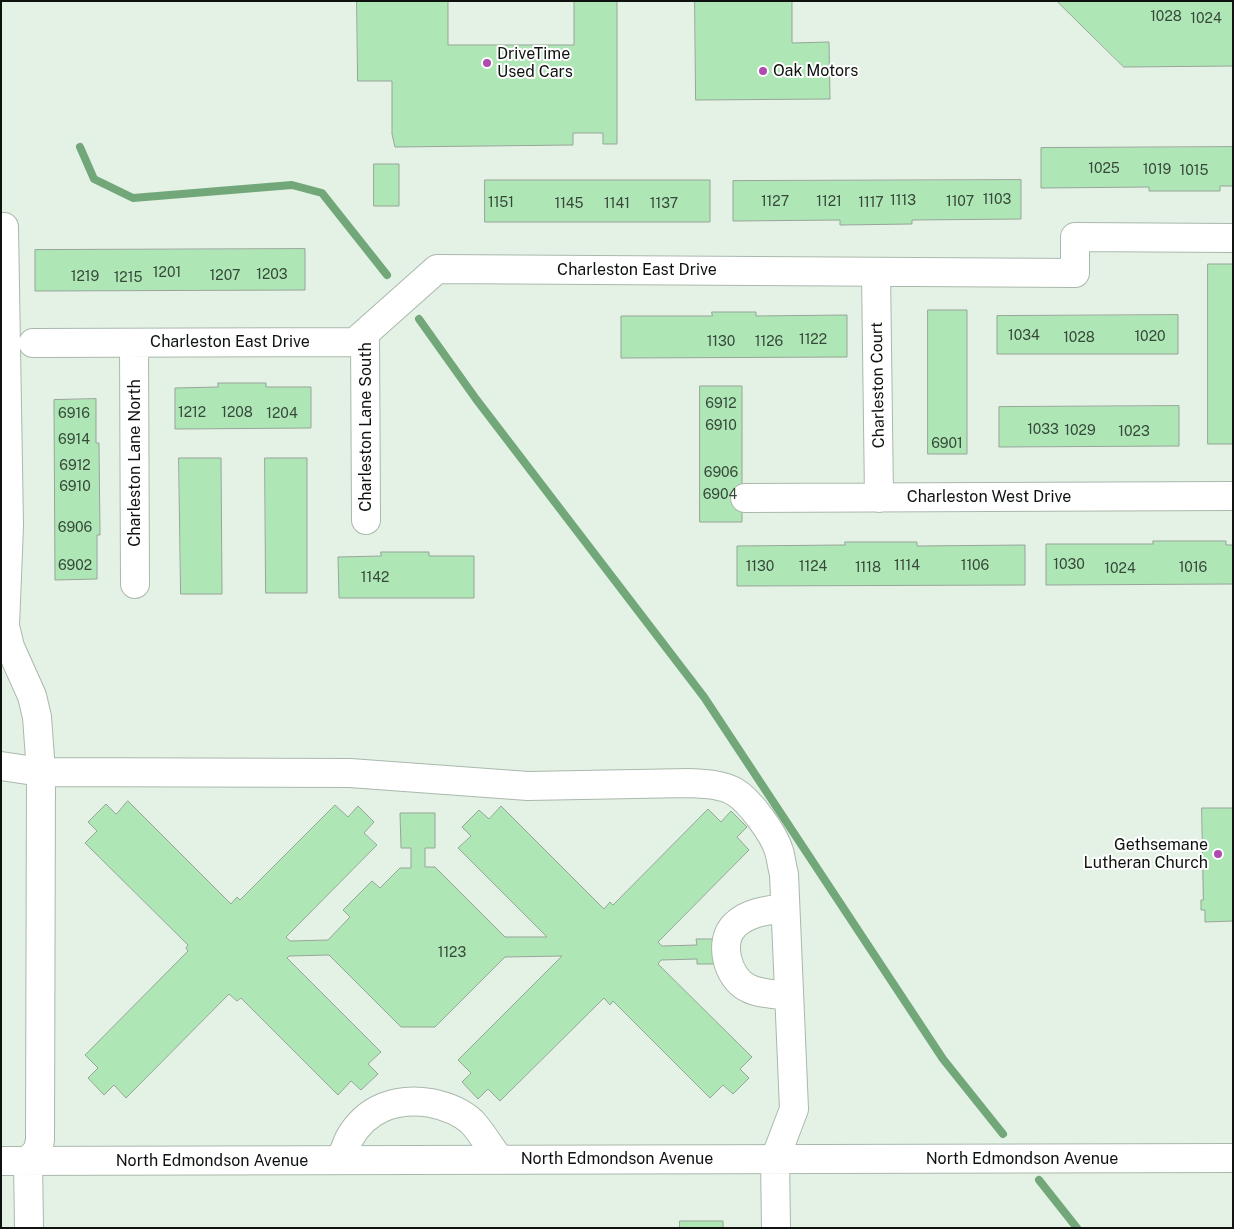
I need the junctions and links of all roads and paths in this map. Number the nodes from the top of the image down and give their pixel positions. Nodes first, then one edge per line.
1 (1, 227) edge
2 (1233, 238) edge
3 (876, 272) junction
4 (365, 333) junction
5 (33, 343) dead end
6 (134, 343) junction
7 (1233, 496) edge
8 (745, 498) dead end
9 (879, 498) junction
10 (366, 520) dead end
11 (135, 584) dead end
12 (3, 626) edge
13 (1, 766) edge
14 (41, 772) junction
15 (785, 908) junction
16 (789, 996) junction
17 (1233, 1158) edge
18 (499, 1159) junction
19 (775, 1159) junction
20 (341, 1160) junction
21 (1, 1161) edge
22 (28, 1161) junction
23 (29, 1228) edge
24 (776, 1228) edge

1 - 12 street
2 - 3 street, Charleston East Drive
3 - 4 street, Charleston East Drive
3 - 9 street, Charleston Court
4 - 6 street, Charleston East Drive
4 - 10 street, Charleston Lane South
5 - 6 street, Charleston East Drive
6 - 11 street, Charleston Lane North
7 - 9 street, Charleston West Drive
8 - 9 street, Charleston West Drive
12 - 14 street
13 - 14 street
14 - 15 street
14 - 22 street
15 - 16 street
15 - 16 street
16 - 19 street
17 - 19 street, North Edmondson Avenue
18 - 19 street, North Edmondson Avenue
18 - 20 street, North Edmondson Avenue
18 - 20 street
19 - 24 street
20 - 22 street, North Edmondson Avenue
21 - 22 street, North Edmondson Avenue
22 - 23 street

